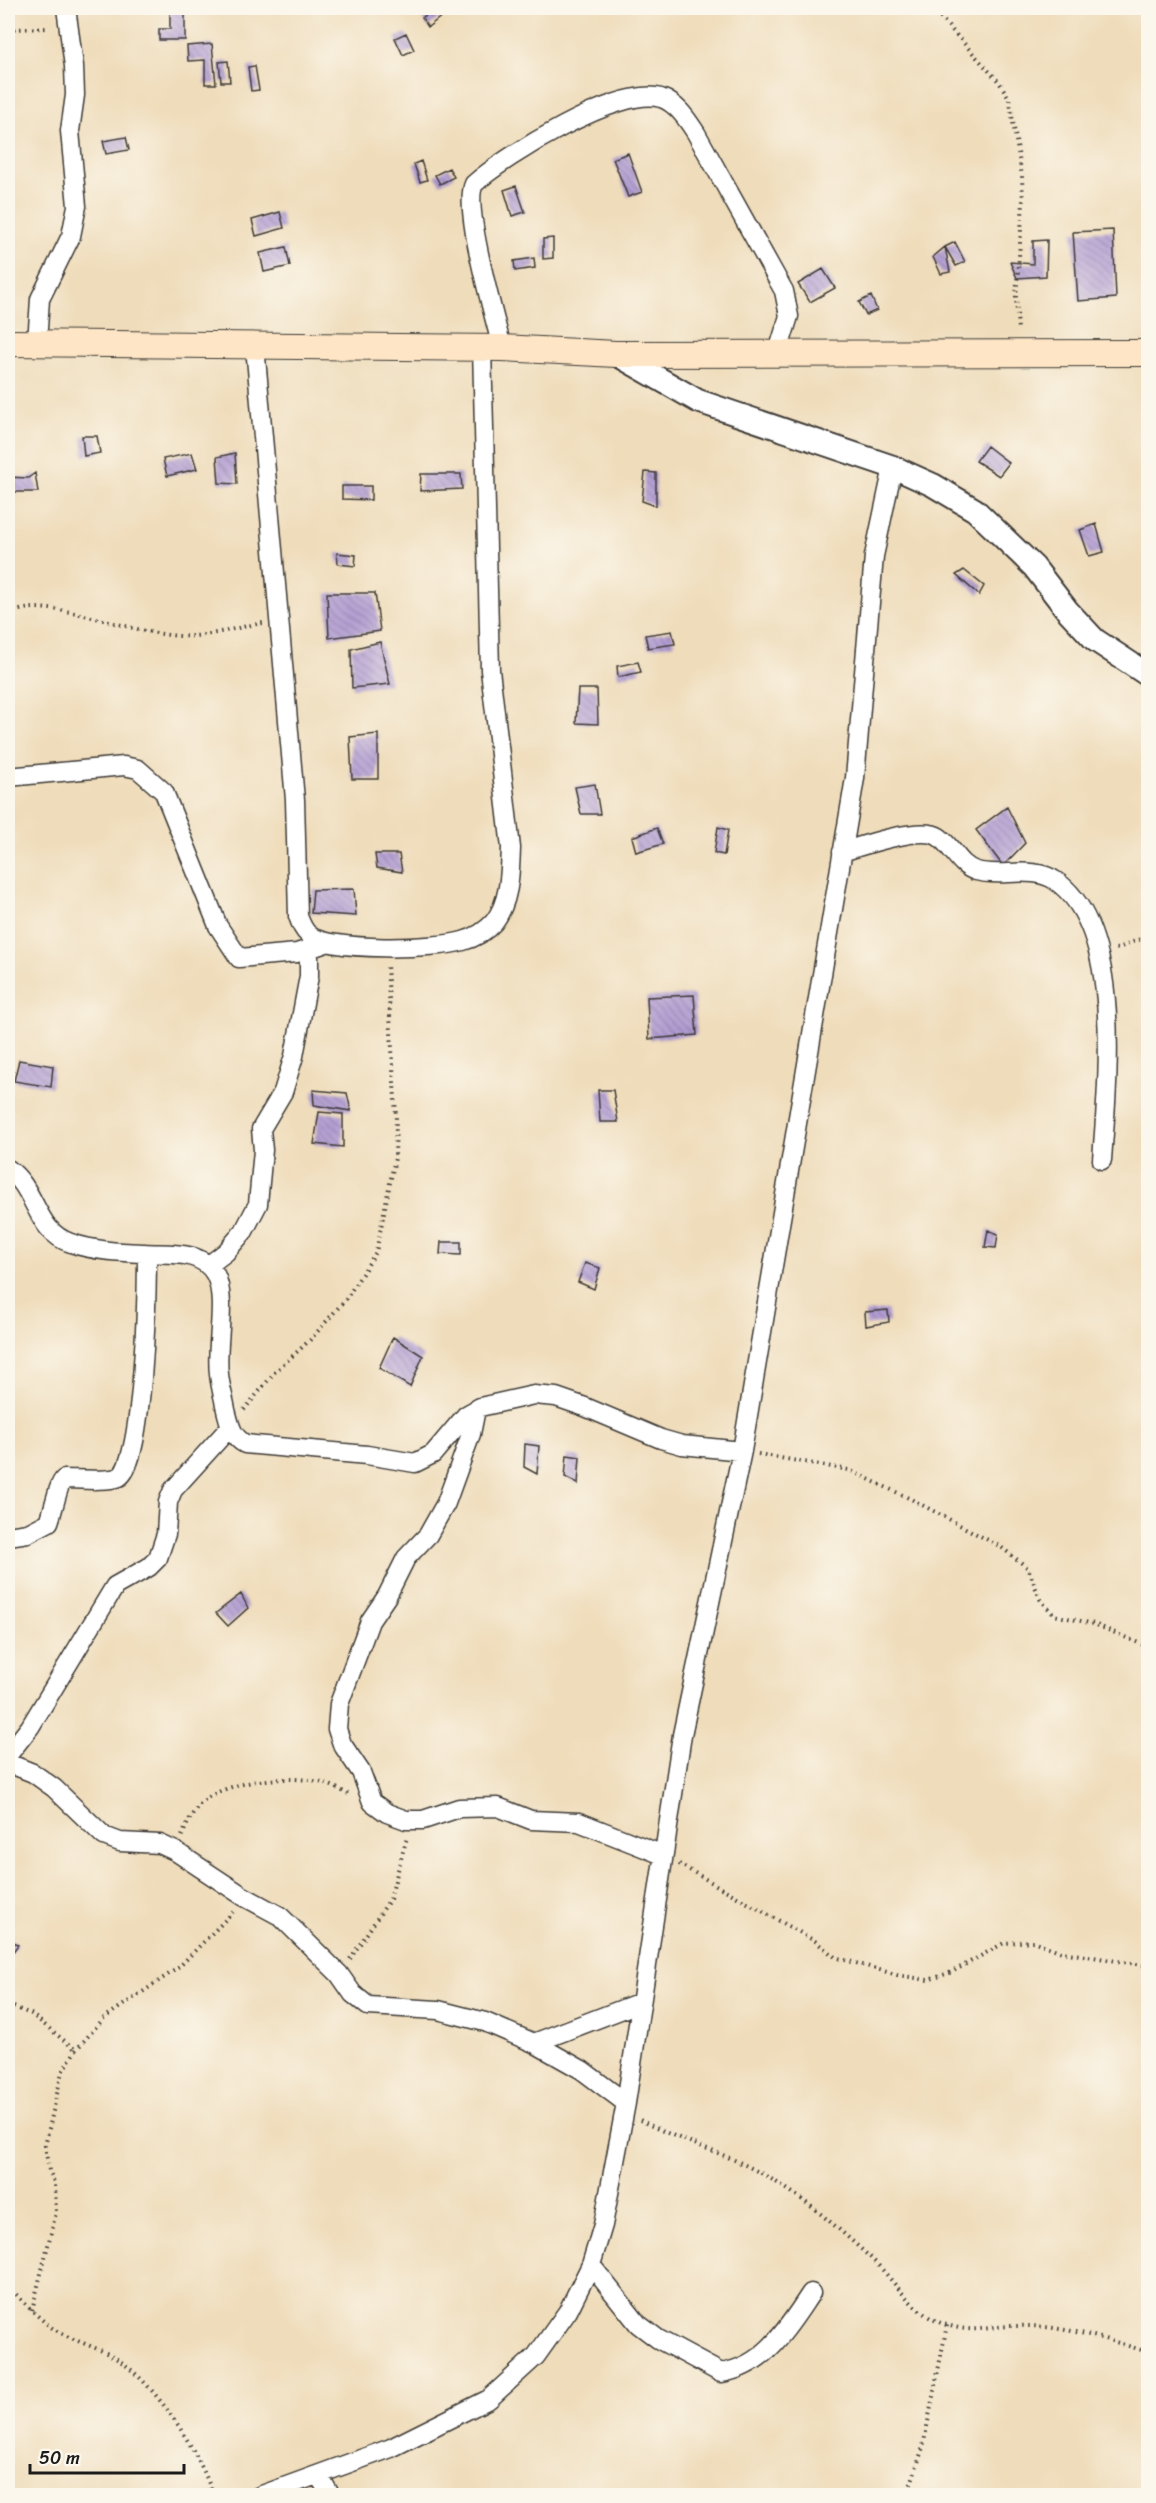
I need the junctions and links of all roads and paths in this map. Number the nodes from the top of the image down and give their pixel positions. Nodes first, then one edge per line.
1 (66, 8) edge
2 (843, 8) edge
3 (917, 8) edge
4 (932, 8) edge
5 (69, 27) junction
6 (8, 29) edge
7 (8, 342) edge
8 (37, 343) junction
9 (255, 346) junction
10 (492, 348) junction
11 (1149, 353) edge
12 (616, 354) junction
13 (1020, 354) junction
14 (777, 355) junction
15 (893, 467) junction
16 (8, 613) edge
17 (279, 621) junction
18 (1149, 675) edge
19 (8, 777) edge
20 (842, 852) junction
21 (1149, 936) edge
22 (317, 946) junction
23 (386, 947) junction
24 (1098, 955) junction
25 (1102, 1160) dead end
26 (8, 1169) edge
27 (147, 1254) junction
28 (209, 1265) junction
29 (476, 1409) junction
30 (230, 1427) junction
31 (742, 1451) junction
32 (8, 1536) edge
33 (1149, 1647) edge
34 (8, 1755) edge
35 (8, 1763) edge
36 (372, 1802) junction
37 (412, 1820) junction
38 (175, 1851) junction
39 (663, 1855) junction
40 (243, 1896) junction
41 (1149, 1966) edge
42 (339, 1974) junction
43 (641, 2002) junction
44 (8, 2005) edge
45 (534, 2043) junction
46 (76, 2050) junction
47 (625, 2107) junction
48 (591, 2265) junction
49 (8, 2286) edge
50 (811, 2293) dead end
51 (32, 2310) junction
52 (947, 2325) junction
53 (1149, 2352) edge
54 (319, 2476) junction
55 (213, 2496) edge
56 (259, 2496) edge
57 (331, 2496) edge
58 (907, 2496) edge

1 - 5 street
2 - 3 path
4 - 13 path
5 - 6 path
5 - 8 street
7 - 8 main road
8 - 9 main road
9 - 10 main road
9 - 17 street
10 - 12 main road
10 - 14 street
10 - 23 street
11 - 13 main road
12 - 14 main road
12 - 15 street
13 - 14 main road
15 - 18 street
15 - 20 street
16 - 17 path
17 - 22 street
19 - 22 street
20 - 24 street
20 - 31 street
21 - 24 path
22 - 23 street
22 - 28 street
23 - 30 path
24 - 25 street
26 - 27 street
27 - 28 street
27 - 32 street
28 - 30 street
29 - 30 street
29 - 31 street
29 - 36 street
30 - 34 street
31 - 33 path
31 - 39 street
35 - 38 street
36 - 37 street
36 - 38 path
37 - 39 street
37 - 42 path
38 - 40 street
39 - 41 path
39 - 43 street
40 - 42 street
40 - 46 path
42 - 45 street
43 - 45 street
43 - 47 street
44 - 46 path
45 - 47 street
46 - 51 path
47 - 48 street
47 - 52 path
48 - 50 street
48 - 54 street
49 - 51 path
51 - 55 path
52 - 53 path
52 - 58 path
54 - 56 street
54 - 57 street

